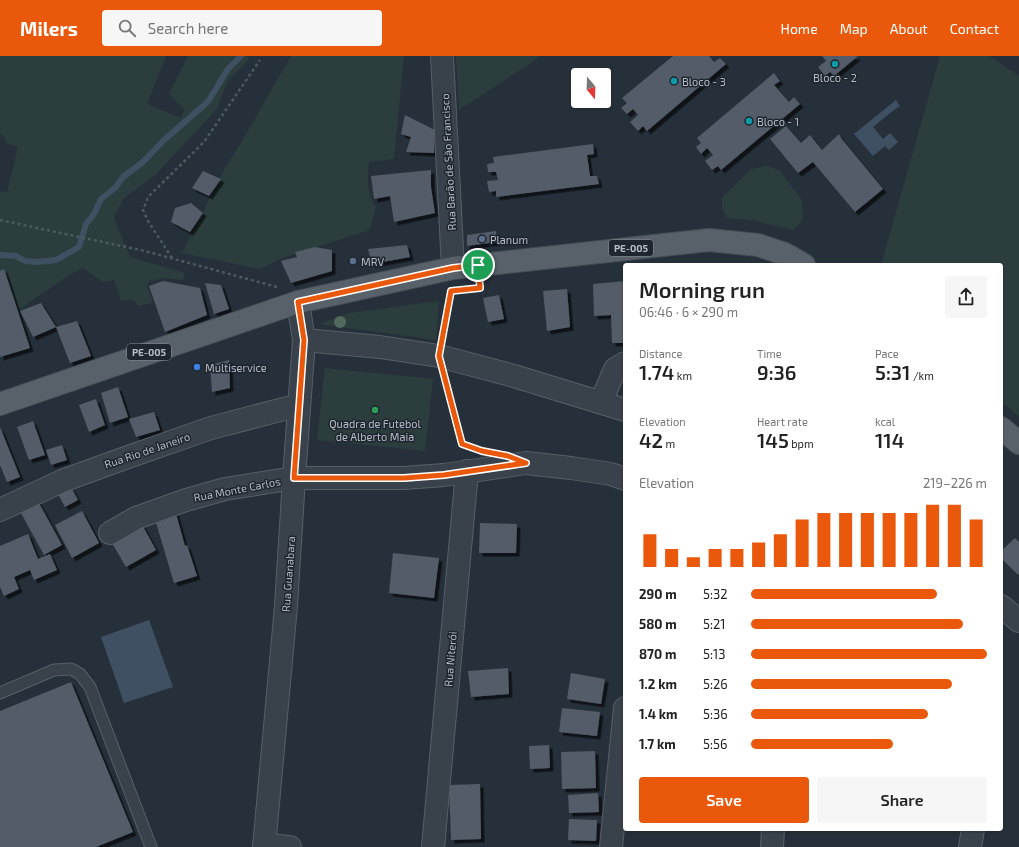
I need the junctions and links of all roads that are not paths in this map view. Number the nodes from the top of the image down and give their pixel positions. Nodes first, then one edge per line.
1 (442, 56) edge
2 (801, 263) edge
3 (453, 268) junction
4 (291, 295) junction
5 (304, 340) junction
6 (623, 364) edge
7 (601, 402) junction
8 (0, 404) edge
9 (299, 404) junction
10 (623, 409) edge
11 (1003, 430) edge
12 (1019, 443) edge
13 (467, 472) junction
14 (294, 478) junction
15 (623, 479) edge
16 (0, 510) edge
17 (110, 533) dead end
18 (1003, 609) edge
19 (1019, 621) edge
20 (0, 693) edge
21 (623, 728) edge
22 (773, 831) edge
23 (973, 831) edge
24 (264, 846) edge
25 (151, 847) edge
26 (290, 847) edge
27 (433, 847) edge
28 (611, 847) edge
29 (772, 847) edge
30 (970, 847) edge

1 - 3 street, Rua Barão de São Francisco
2 - 3 main road, PE-005
3 - 4 main road, PE-005
4 - 5 street, Rua Guanabara
4 - 8 main road, PE-005
5 - 7 street
5 - 9 street, Rua Guanabara
6 - 7 street
7 - 10 street
9 - 14 street, Rua Guanabara
9 - 16 street, Rua Rio de Janeiro
11 - 12 main road
13 - 14 street, Rua Monte Carlos
13 - 15 street, Rua Monte Carlos
13 - 27 street, Rua Niterói
14 - 17 street, Rua Monte Carlos
14 - 24 street, Rua Guanabara
18 - 19 street
20 - 25 lane
21 - 28 street
22 - 29 street
23 - 30 street
24 - 26 street

